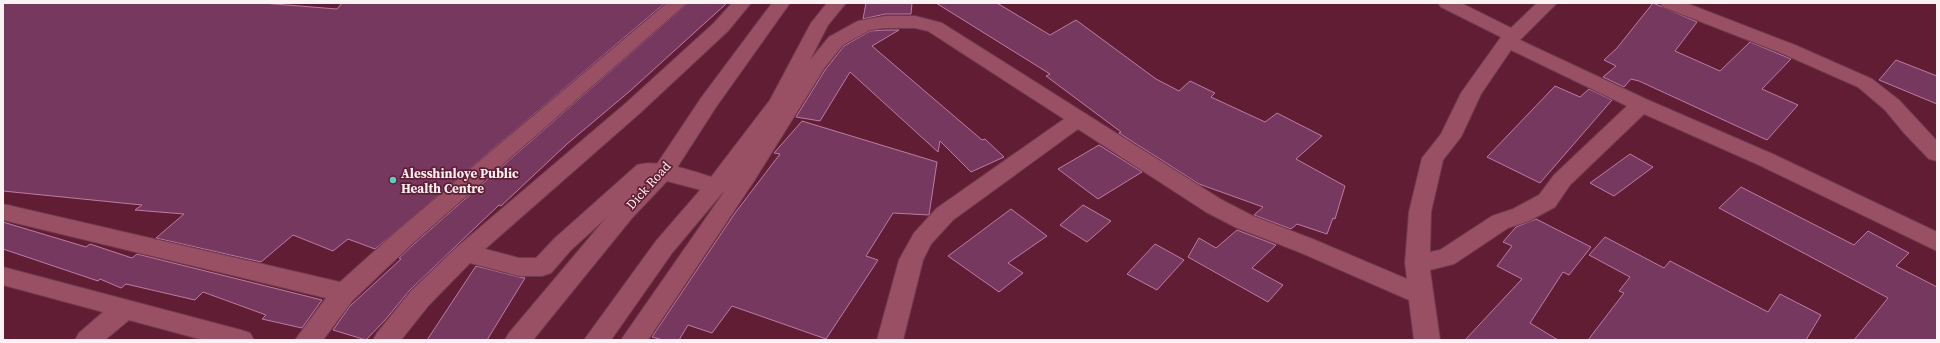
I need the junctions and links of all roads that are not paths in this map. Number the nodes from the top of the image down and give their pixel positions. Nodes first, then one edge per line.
1 (678, 3) edge
2 (742, 3) edge
3 (781, 3) edge
4 (837, 3) edge
5 (1447, 3) edge
6 (1548, 3) edge
7 (1669, 3) edge
8 (1510, 39) junction
9 (1641, 104) junction
10 (1079, 118) junction
11 (1937, 154) edge
12 (663, 172) junction
13 (716, 186) junction
14 (3, 212) edge
15 (1937, 242) edge
16 (465, 253) junction
17 (1417, 263) junction
18 (3, 276) edge
19 (344, 293) junction
20 (1421, 295) junction
21 (125, 308) junction
22 (88, 340) edge
23 (241, 340) edge
24 (308, 340) edge
25 (386, 340) edge
26 (518, 340) edge
27 (597, 340) edge
28 (634, 340) edge
29 (890, 340) edge
30 (1427, 340) edge

1 - 19 street
2 - 16 street
3 - 12 street, Dick Road
4 - 13 street
5 - 8 street
6 - 8 street
7 - 11 street
8 - 9 street
8 - 17 street
9 - 15 street
9 - 17 street
10 - 20 street
10 - 28 street
10 - 29 street
12 - 13 street
12 - 16 street
12 - 26 street, Dick Road
13 - 27 street
14 - 19 street
16 - 25 street
17 - 20 street
18 - 21 street
19 - 24 street
20 - 30 street
21 - 22 street
21 - 23 street

